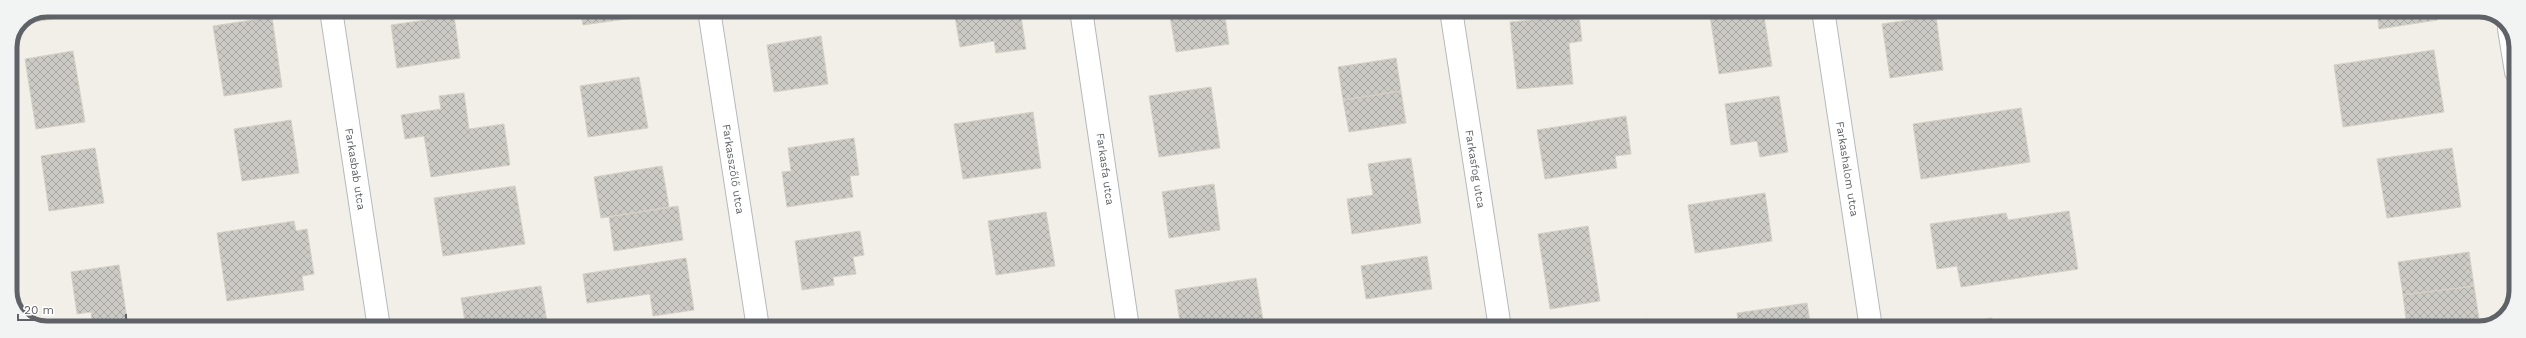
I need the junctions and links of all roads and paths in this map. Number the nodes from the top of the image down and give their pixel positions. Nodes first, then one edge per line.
1 (332, 17) edge
2 (710, 17) edge
3 (1082, 17) edge
4 (1452, 17) edge
5 (1824, 17) edge
6 (378, 321) edge
7 (757, 321) edge
8 (1127, 321) edge
9 (1499, 321) edge
10 (1870, 321) edge

1 - 6 street, Farkasbab utca
2 - 7 street, Farkasszőlő utca
3 - 8 street, Farkasfa utca
4 - 9 street, Farkasfog utca
5 - 10 street, Farkashalom utca

